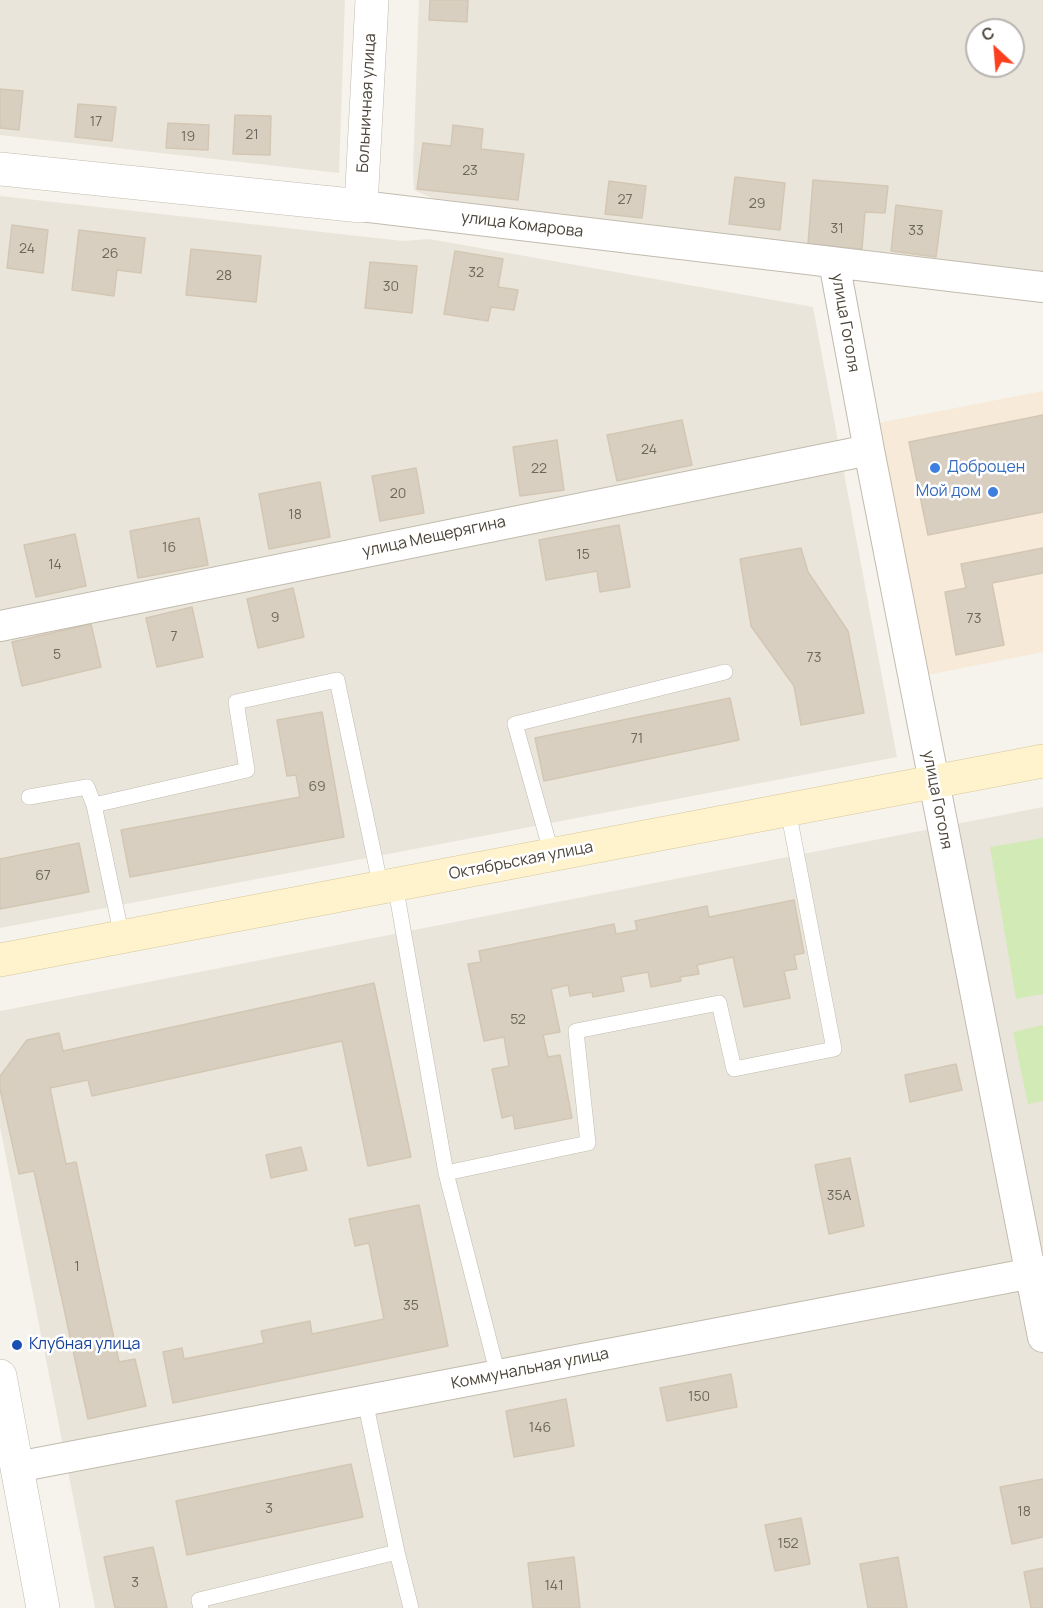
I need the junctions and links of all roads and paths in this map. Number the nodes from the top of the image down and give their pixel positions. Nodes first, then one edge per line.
1 (372, 0) edge
2 (0, 169) edge
3 (361, 206) junction
4 (834, 262) junction
5 (1043, 287) edge
6 (868, 450) junction
7 (0, 626) edge
8 (725, 672) dead end
9 (1043, 761) edge
10 (933, 782) junction
11 (29, 797) dead end
12 (94, 805) junction
13 (788, 810) junction
14 (552, 855) junction
15 (388, 886) junction
16 (122, 937) junction
17 (0, 960) edge
18 (446, 1173) junction
19 (1036, 1272) edge
20 (1043, 1337) edge
21 (498, 1375) junction
22 (0, 1376) edge
23 (365, 1401) junction
24 (5, 1436) edge
25 (17, 1467) junction
26 (398, 1552) junction
27 (43, 1608) edge
28 (201, 1608) edge
29 (411, 1608) edge

1 - 3 street, Больничная улица
2 - 3 street, улица Комарова
3 - 4 street, улица Комарова
4 - 5 street, улица Комарова
4 - 6 street, улица Гоголя
6 - 7 street, улица Мещерягина
6 - 10 street, улица Гоголя
8 - 14 lane
9 - 10 main road, Октябрьская улица
10 - 13 main road, Октябрьская улица
10 - 19 street, улица Гоголя
11 - 12 lane
12 - 15 lane
12 - 16 lane
13 - 14 main road, Октябрьская улица
13 - 18 lane
14 - 15 main road, Октябрьская улица
15 - 16 main road, Октябрьская улица
15 - 18 lane
16 - 17 main road, Октябрьская улица
18 - 21 lane
19 - 20 street, улица Гоголя
19 - 21 street, Коммунальная улица
21 - 23 street, Коммунальная улица
22 - 24 street
23 - 25 street, Коммунальная улица
23 - 26 lane
24 - 25 street
25 - 27 street
26 - 28 lane
26 - 29 lane

